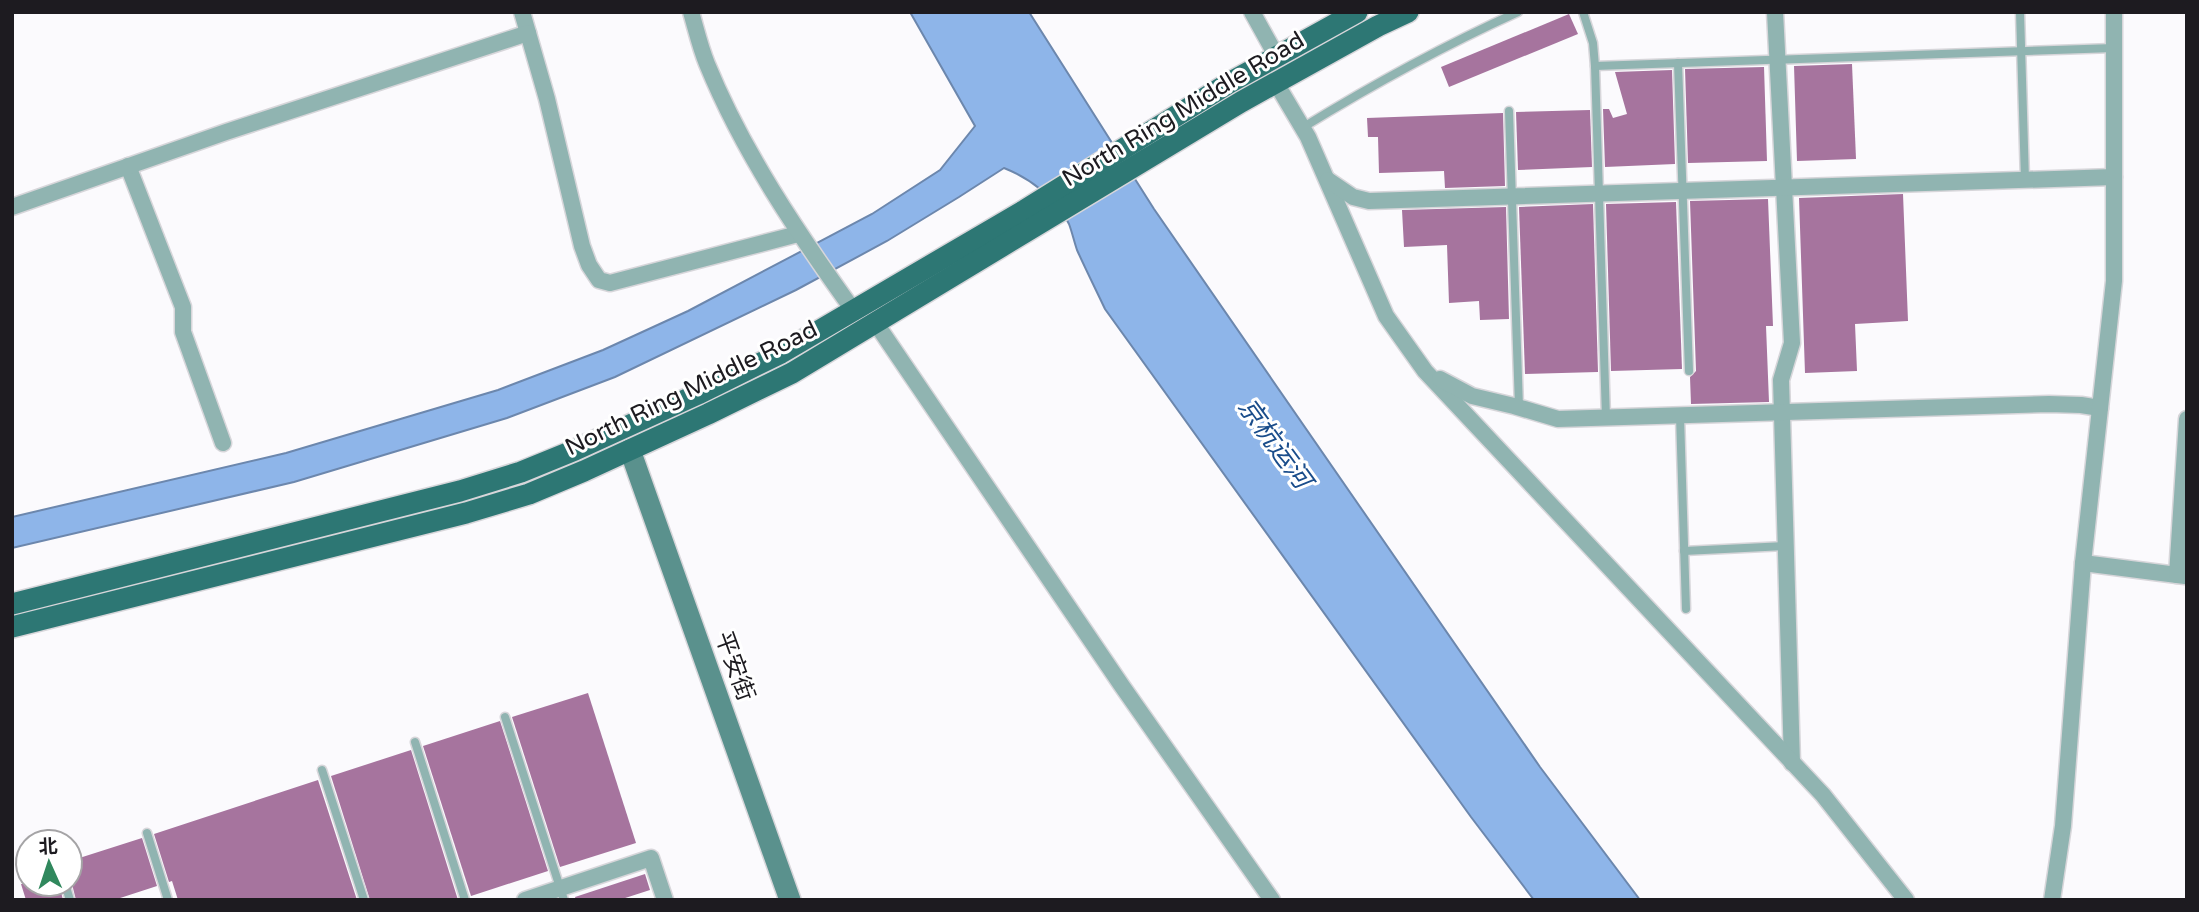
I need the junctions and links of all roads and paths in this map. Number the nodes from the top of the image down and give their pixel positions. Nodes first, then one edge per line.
1 (522, 12) edge
2 (691, 12) edge
3 (1252, 12) edge
4 (1357, 12) edge
5 (1408, 12) edge
6 (1518, 12) edge
7 (1583, 12) edge
8 (1775, 12) edge
9 (2020, 12) edge
10 (2113, 12) edge
11 (528, 33) junction
12 (2114, 48) junction
13 (2021, 51) junction
14 (1277, 57) junction
15 (1777, 59) junction
16 (1678, 63) junction
17 (1595, 66) junction
18 (1276, 83) junction
19 (1509, 111) dead end
20 (1302, 128) junction
21 (128, 166) junction
22 (2114, 177) junction
23 (1326, 179) junction
24 (2025, 180) junction
25 (1784, 188) junction
26 (1683, 191) junction
27 (1599, 194) junction
28 (1512, 196) junction
29 (12, 207) edge
30 (1029, 220) junction
31 (799, 234) junction
32 (853, 310) junction
33 (875, 322) junction
34 (1425, 371) junction
35 (1689, 371) dead end
36 (1520, 407) junction
37 (2100, 408) junction
38 (1782, 412) junction
39 (1680, 416) junction
40 (1606, 418) junction
41 (2187, 419) edge
42 (223, 443) dead end
43 (630, 450) junction
44 (1786, 546) junction
45 (1684, 551) junction
46 (2083, 563) junction
47 (2182, 575) edge
48 (12, 604) edge
49 (1686, 609) dead end
50 (12, 627) edge
51 (505, 717) dead end
52 (415, 742) dead end
53 (1792, 763) junction
54 (322, 770) dead end
55 (147, 833) dead end
56 (562, 894) edge
57 (168, 900) edge
58 (364, 900) edge
59 (466, 900) edge
60 (525, 900) edge
61 (664, 900) edge
62 (790, 900) edge
63 (1272, 900) edge
64 (1906, 900) edge
65 (2052, 900) edge

1 - 11 street
2 - 31 street
3 - 14 street
4 - 14 main road, North Ring Middle Road
5 - 18 main road, North Ring Middle Road
6 - 20 lane
7 - 17 lane
8 - 15 street
9 - 13 lane
10 - 12 street
11 - 21 street
11 - 31 street
12 - 13 lane
12 - 22 street
13 - 15 lane
13 - 24 lane
14 - 30 main road, North Ring Middle Road
15 - 16 lane
15 - 25 street
16 - 17 lane
16 - 26 lane
17 - 27 lane
18 - 20 street
18 - 30 main road, North Ring Middle Road
19 - 28 lane
20 - 23 street
21 - 29 street
21 - 42 street
22 - 24 street
22 - 37 street
23 - 28 street
23 - 34 street
24 - 25 street
25 - 26 street
25 - 38 street
26 - 27 street
26 - 35 lane
27 - 28 street
27 - 40 lane
28 - 36 lane
30 - 32 main road, North Ring Middle Road
30 - 33 main road, North Ring Middle Road
31 - 32 street
32 - 48 main road, North Ring Middle Road
33 - 43 main road, North Ring Middle Road
33 - 63 street
34 - 36 street
34 - 53 street
36 - 40 street
37 - 38 street
37 - 46 street
38 - 39 street
38 - 44 street
39 - 40 street
39 - 45 lane
41 - 47 street
43 - 50 main road, North Ring Middle Road
43 - 62 street, 平安街
44 - 45 lane
44 - 53 street
45 - 49 lane
46 - 47 street
46 - 65 street
51 - 56 lane
52 - 59 lane
53 - 64 street
54 - 58 lane
55 - 57 lane
56 - 60 street
56 - 61 street

